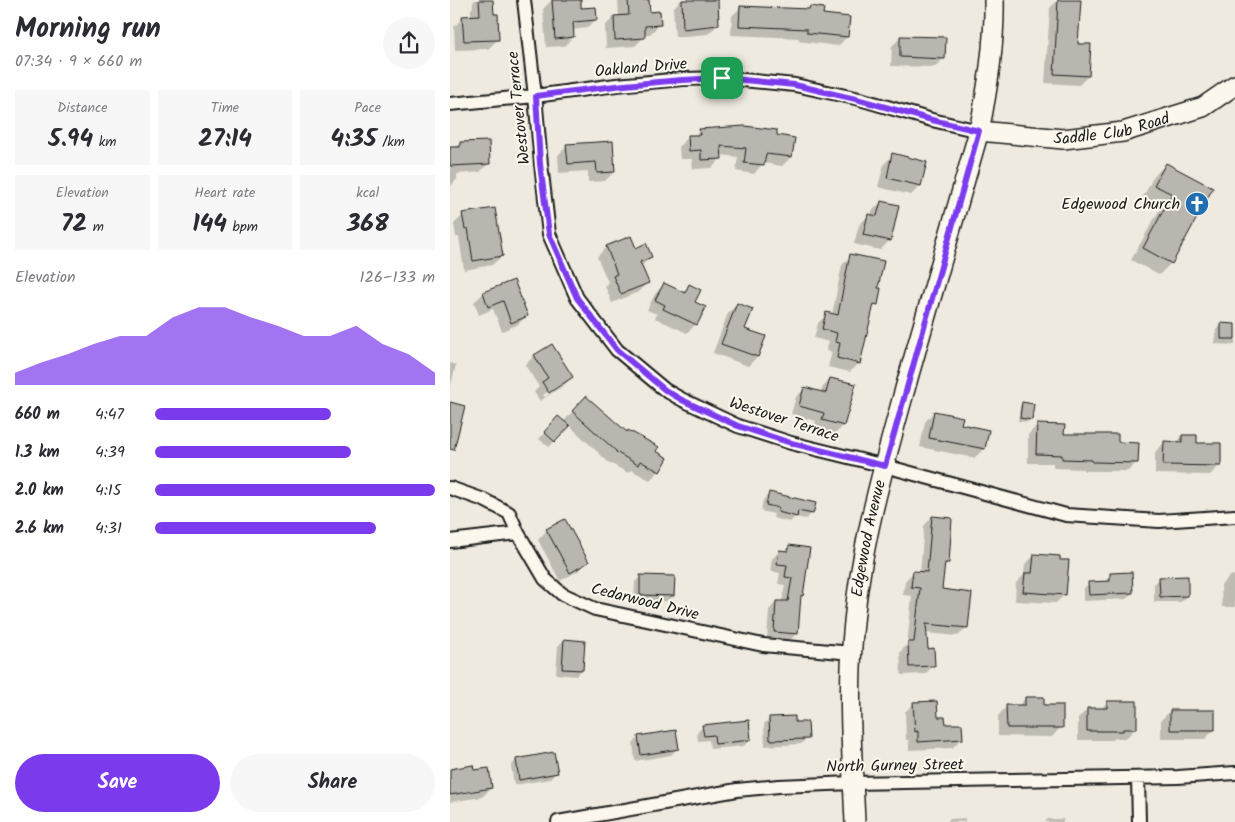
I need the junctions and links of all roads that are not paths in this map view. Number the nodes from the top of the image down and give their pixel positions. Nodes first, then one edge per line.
1 (524, 0) edge
2 (994, 0) edge
3 (1235, 85) edge
4 (536, 96) junction
5 (450, 104) edge
6 (979, 131) junction
7 (885, 466) junction
8 (450, 488) edge
9 (1235, 516) edge
10 (518, 534) junction
11 (450, 541) edge
12 (852, 653) junction
13 (1235, 774) edge
14 (1138, 778) junction
15 (853, 783) junction
16 (558, 822) edge
17 (855, 822) edge
18 (1139, 822) edge

1 - 4 street, Westover Terrace
2 - 6 street, Edgewood Avenue
3 - 6 street, Saddle Club Road
4 - 5 street, Oakland Drive
4 - 6 street, Oakland Drive
4 - 7 street, Westover Terrace
6 - 7 street, Edgewood Avenue
7 - 9 street, Westover Terrace
7 - 12 street, Edgewood Avenue
8 - 10 street, Cedarwood Drive
10 - 11 street
10 - 12 street, Cedarwood Drive
12 - 15 street, Edgewood Avenue
13 - 14 street, North Gurney Street
14 - 15 street, North Gurney Street
14 - 18 street
15 - 16 street, North Gurney Street
15 - 17 street, Edgewood Avenue

